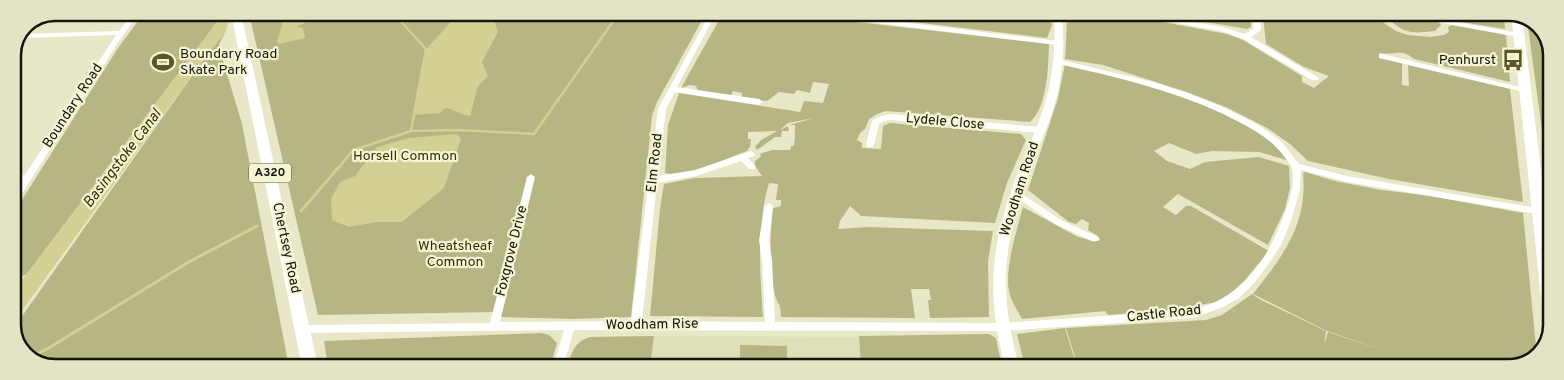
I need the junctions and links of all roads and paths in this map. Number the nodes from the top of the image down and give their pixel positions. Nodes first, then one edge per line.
1 (129, 21) edge
2 (237, 21) edge
3 (709, 21) edge
4 (876, 21) edge
5 (1058, 21) edge
6 (1176, 21) edge
7 (1257, 21) edge
8 (1439, 22) dead end
9 (1517, 22) edge
10 (120, 34) junction
11 (1519, 35) junction
12 (27, 36) edge
13 (1246, 37) junction
14 (1058, 43) junction
15 (1382, 56) dead end
16 (1057, 61) junction
17 (1315, 78) dead end
18 (673, 89) junction
19 (1524, 90) junction
20 (759, 102) dead end
21 (1040, 130) junction
22 (870, 145) dead end
23 (1296, 166) junction
24 (752, 167) dead end
25 (531, 177) dead end
26 (21, 178) edge
27 (27, 178) junction
28 (654, 180) junction
29 (21, 188) edge
30 (1016, 193) junction
31 (769, 206) dead end
32 (1538, 211) junction
33 (1095, 239) dead end
34 (1543, 251) edge
35 (636, 325) junction
36 (770, 325) junction
37 (494, 326) junction
38 (570, 326) junction
39 (1002, 327) junction
40 (303, 330) junction
41 (308, 359) edge
42 (560, 359) edge
43 (1010, 359) edge

1 - 10 street, Boundary Road
2 - 40 main road, Chertsey Road / A320
3 - 18 street, Elm Road
4 - 14 street
5 - 14 street, Woodham Road
6 - 13 street
7 - 13 street
8 - 11 street
9 - 11 main road
10 - 12 street
10 - 27 street, Boundary Road
11 - 19 main road
13 - 17 street
14 - 16 street, Woodham Road
15 - 19 street
16 - 21 street, Woodham Road
16 - 23 street
18 - 20 street
18 - 28 street, Elm Road
19 - 32 main road
21 - 22 street, Lydele Close
21 - 30 street, Woodham Road
23 - 32 street
23 - 39 street, Castle Road
24 - 28 street
25 - 37 street, Foxgrove Drive
26 - 27 street
27 - 29 street, Boundary Road
28 - 35 street, Elm Road
30 - 33 street
30 - 39 street, Woodham Road
31 - 36 street
32 - 34 main road
35 - 36 street, Woodham Rise
35 - 38 street, Woodham Rise
36 - 39 street, Woodham Rise
37 - 38 street, Woodham Rise
37 - 40 street, Woodham Rise
38 - 42 street
39 - 43 street, Woodham Road
40 - 41 main road, Chertsey Road / A320

